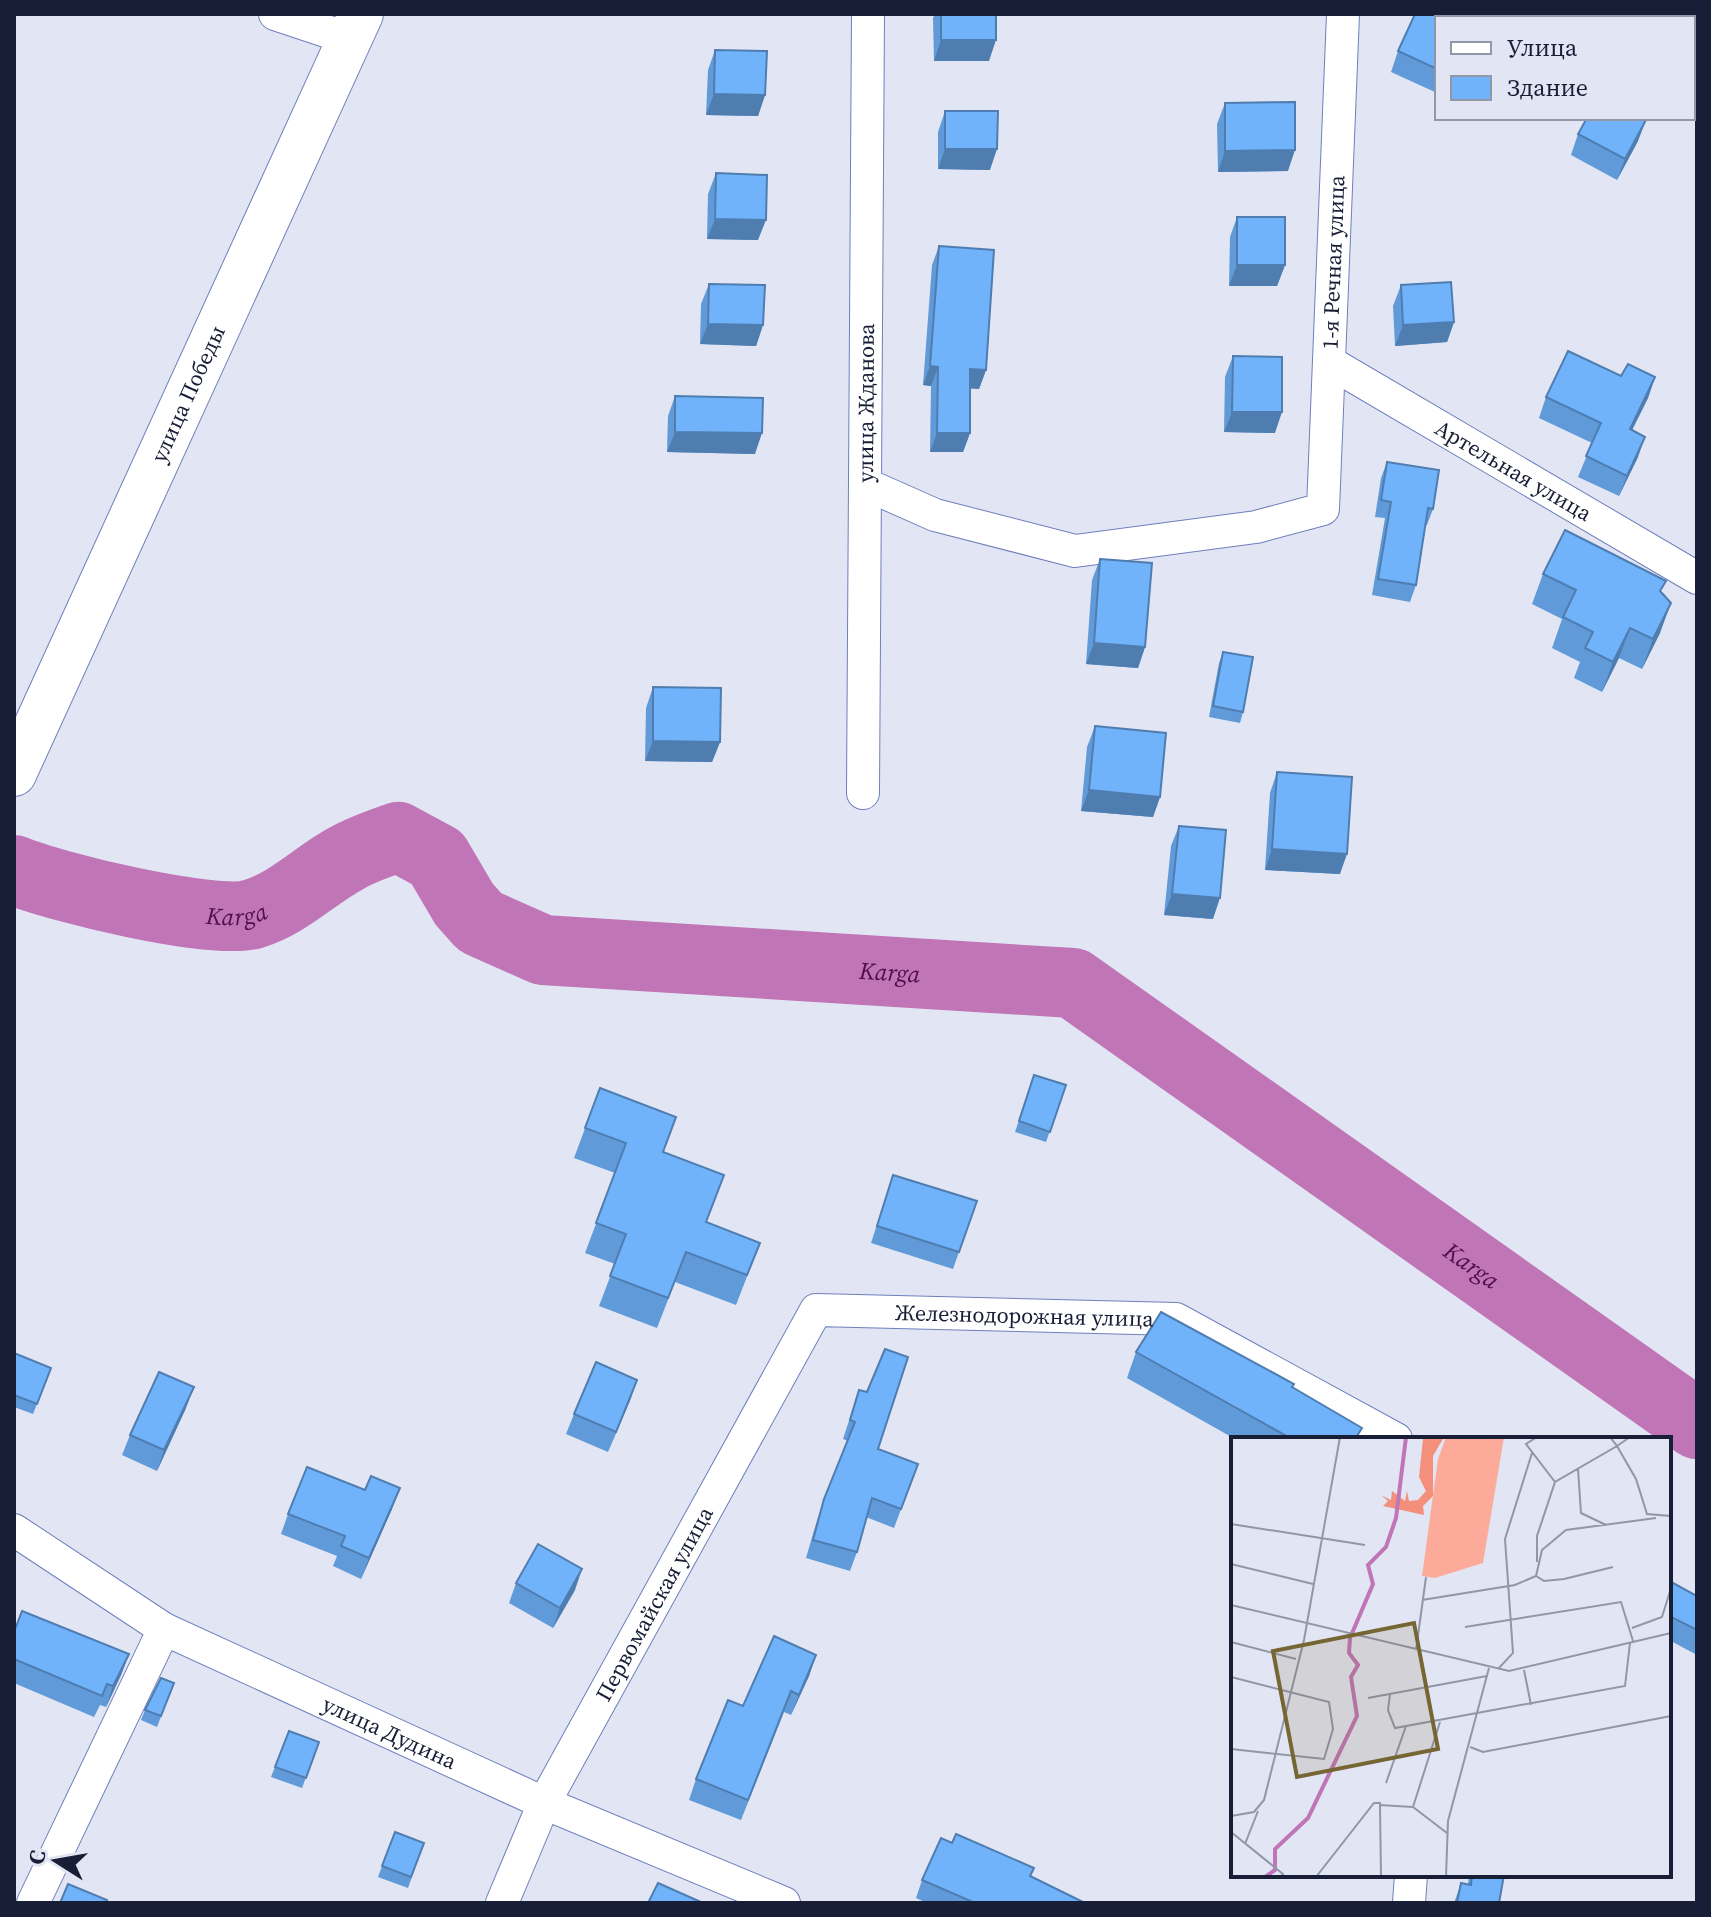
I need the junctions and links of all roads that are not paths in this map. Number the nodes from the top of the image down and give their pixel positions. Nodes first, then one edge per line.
1 (275, 14) edge
2 (868, 14) edge
3 (1343, 14) edge
4 (356, 26) edge
5 (1329, 362) junction
6 (865, 484) junction
7 (1697, 578) edge
8 (14, 774) edge
9 (863, 793) dead end
10 (816, 1310) joint
11 (1392, 1437) edge
12 (14, 1530) edge
13 (164, 1629) junction
14 (544, 1803) junction
15 (1411, 1877) edge
16 (33, 1903) edge
17 (502, 1903) edge
18 (784, 1903) edge
19 (1409, 1903) edge

1 - 4 street
2 - 6 street, улица Жданова
3 - 5 street, 1-я Речная улица
4 - 8 street, улица Победы
5 - 6 street, 1-я Речная улица
5 - 7 street, Артельная улица
6 - 9 street, улица Жданова
10 - 11 street, Железнодорожная улица
10 - 14 street, Первомайская улица
12 - 13 street, улица Дудина
13 - 14 street, улица Дудина
13 - 16 street
14 - 17 street, Первомайская улица
14 - 18 street, улица Дудина
15 - 19 street

